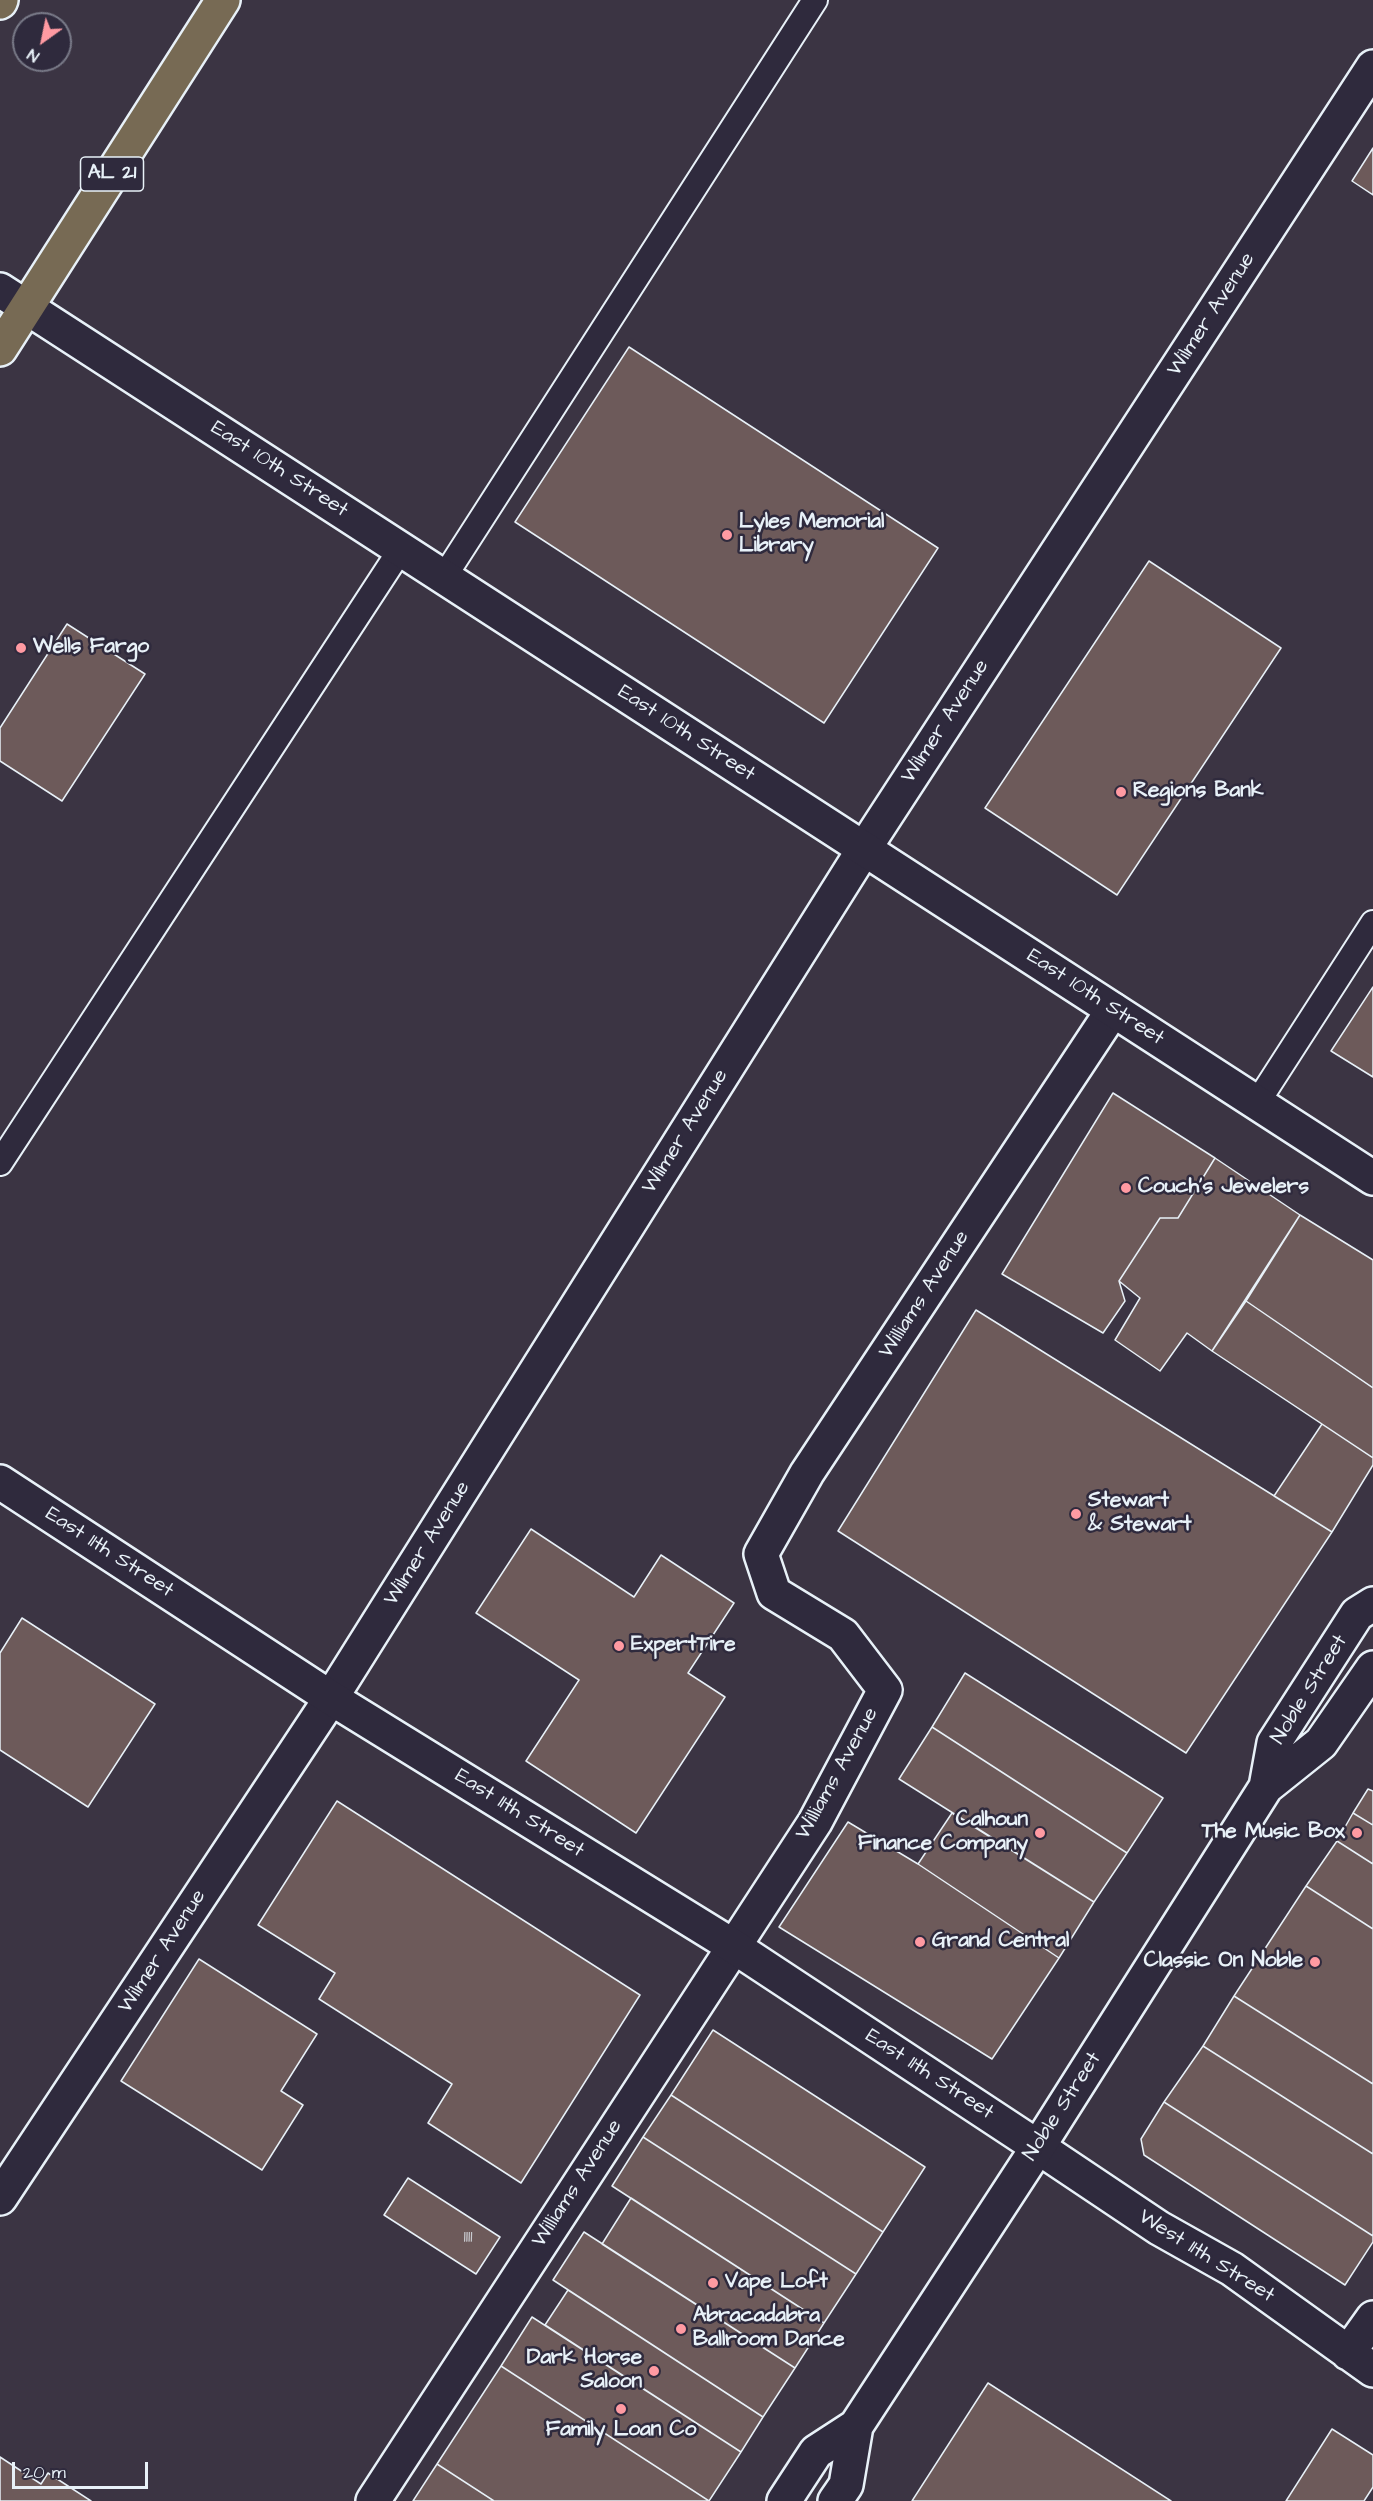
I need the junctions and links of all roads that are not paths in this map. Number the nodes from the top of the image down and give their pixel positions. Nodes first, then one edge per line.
1 (223, 0) edge
2 (815, 0) edge
3 (1373, 67) edge
4 (0, 290) edge
5 (27, 307) junction
6 (0, 349) edge
7 (401, 549) junction
8 (444, 577) junction
9 (864, 849) junction
10 (1373, 922) edge
11 (1113, 1010) junction
12 (1257, 1103) junction
13 (0, 1163) edge
14 (1373, 1178) edge
15 (0, 1482) edge
16 (1373, 1604) edge
17 (1373, 1668) edge
18 (331, 1698) junction
19 (1266, 1787) junction
20 (733, 1946) junction
21 (1038, 2146) junction
22 (0, 2198) edge
23 (1373, 2318) edge
24 (1361, 2362) edge
25 (856, 2426) junction
26 (373, 2501) edge
27 (784, 2501) edge
28 (835, 2501) edge

1 - 5 highway, AL 21
2 - 8 lane
3 - 9 street, Wilmer Avenue
4 - 5 street, East 10th Street
5 - 6 highway, AL 21
5 - 7 street, East 10th Street
7 - 8 street, East 10th Street
7 - 13 lane
8 - 9 street, East 10th Street
9 - 11 street, East 10th Street
9 - 18 street, Wilmer Avenue
10 - 12 lane
11 - 12 street, East 10th Street
11 - 20 street, Williams Avenue
12 - 14 street, East 10th Street
15 - 18 street, East 11th Street
16 - 19 street, Noble Street
17 - 19 street, Noble Street
18 - 20 street, East 11th Street
18 - 22 street, Wilmer Avenue
19 - 21 street, Noble Street
20 - 21 street, East 11th Street
20 - 26 street, Williams Avenue
21 - 24 street, West 11th Street
21 - 25 street, Noble Street
23 - 24 street
25 - 27 street, Noble Street
25 - 28 street, Noble Street

